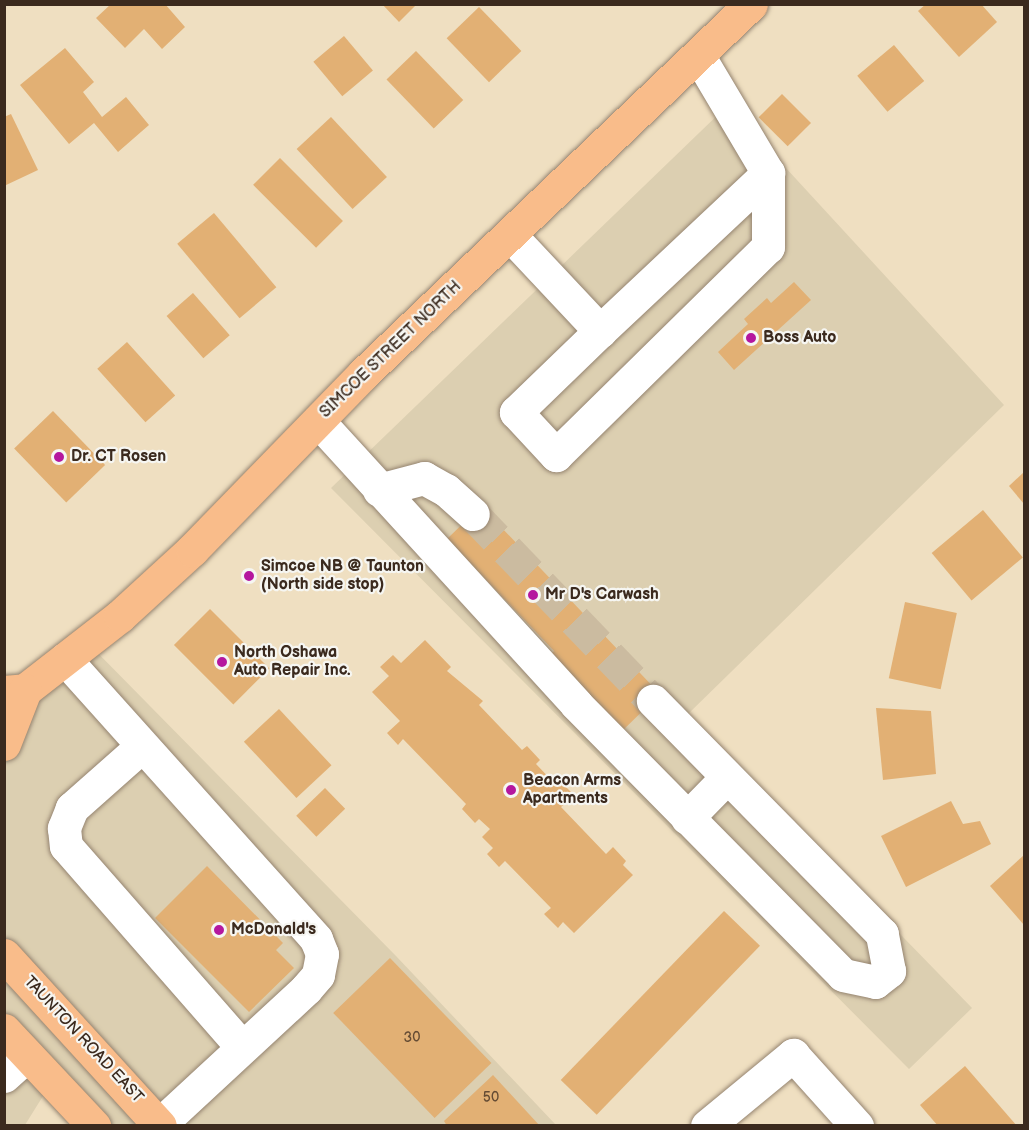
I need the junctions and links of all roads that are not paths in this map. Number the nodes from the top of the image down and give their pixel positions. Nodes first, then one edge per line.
1 (751, 4) edge
2 (698, 55) junction
3 (768, 173) junction
4 (510, 235) junction
5 (600, 331) junction
6 (318, 421) junction
7 (379, 490) junction
8 (473, 514) tunnel mouth
9 (65, 659) junction
10 (15, 691) edge
11 (653, 701) tunnel mouth
12 (4, 744) edge
13 (142, 746) junction
14 (728, 777) junction
15 (687, 818) junction
16 (4, 955) edge
17 (4, 1030) edge
18 (242, 1047) junction
19 (16, 1065) edge
20 (94, 1125) edge
21 (160, 1125) edge
22 (707, 1125) edge
23 (857, 1125) edge

1 - 2 main road, SIMCOE STREET NORTH
2 - 3 lane
2 - 4 main road, SIMCOE STREET NORTH
3 - 5 lane
3 - 5 lane
4 - 5 lane
4 - 6 main road, SIMCOE STREET NORTH
6 - 7 lane
6 - 9 main road, SIMCOE STREET NORTH
7 - 8 lane
7 - 15 lane
9 - 10 main road, SIMCOE STREET NORTH
9 - 13 lane
10 - 12 main road, SIMCOE STREET NORTH
11 - 14 lane
13 - 18 lane
13 - 18 lane
14 - 15 lane
14 - 15 lane
16 - 21 main road, TAUNTON ROAD EAST
17 - 19 main road
18 - 21 lane
19 - 20 main road
22 - 23 lane

